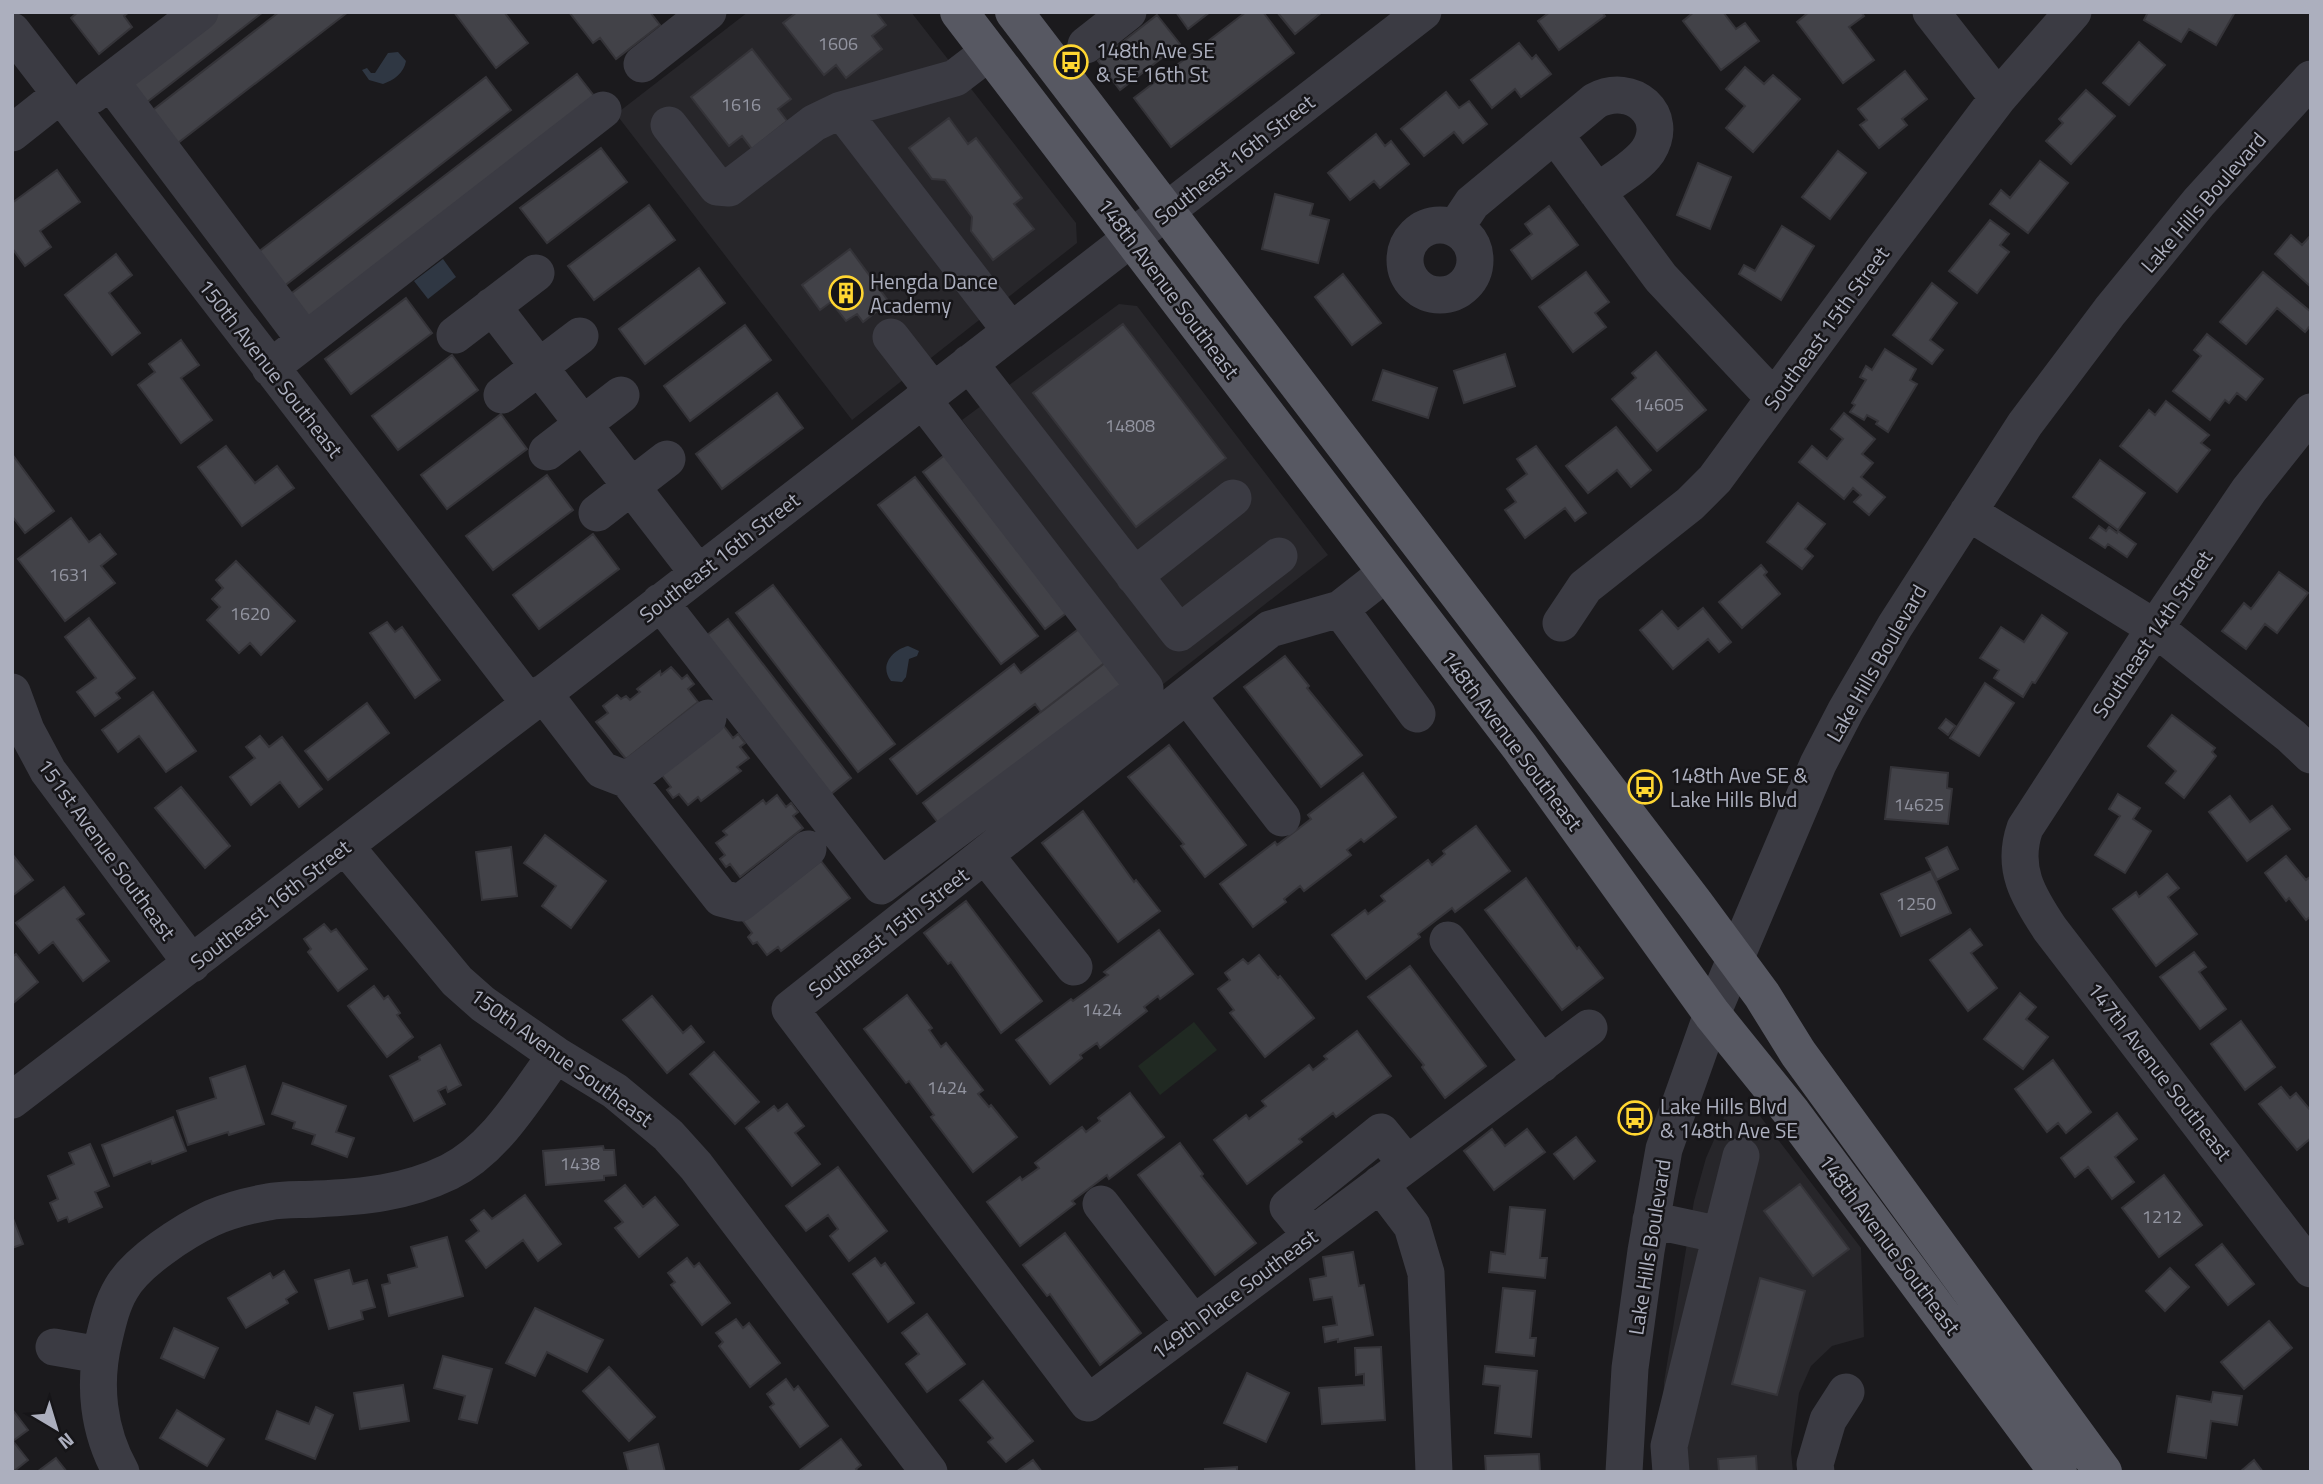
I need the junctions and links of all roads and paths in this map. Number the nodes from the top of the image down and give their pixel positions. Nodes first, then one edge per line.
1 (200, 12) edge
2 (708, 12) edge
3 (959, 12) edge
4 (1014, 12) edge
5 (1128, 12) edge
6 (1931, 12) edge
7 (2073, 12) edge
8 (1419, 14) edge
9 (12, 32) edge
10 (1086, 45) dead end
11 (989, 52) junction
12 (642, 64) dead end
13 (2311, 79) edge
14 (110, 81) junction
15 (1998, 98) junction
16 (66, 103) junction
17 (603, 110) dead end
18 (841, 110) junction
19 (669, 125) dead end
20 (12, 133) edge
21 (1555, 135) junction
22 (1597, 192) junction
23 (1167, 212) junction
24 (1455, 228) dead end
25 (1132, 239) junction
26 (536, 273) dead end
27 (492, 306) junction
28 (1011, 331) junction
29 (455, 335) dead end
30 (580, 336) dead end
31 (891, 337) dead end
32 (305, 340) junction
33 (969, 363) junction
34 (270, 368) junction
35 (539, 368) junction
36 (502, 395) dead end
37 (621, 395) dead end
38 (927, 395) junction
39 (1774, 398) junction
40 (2311, 412) edge
41 (582, 424) junction
42 (547, 452) dead end
43 (667, 459) dead end
44 (631, 487) junction
45 (1233, 498) dead end
46 (1968, 512) junction
47 (597, 513) dead end
48 (1279, 556) dead end
49 (698, 573) junction
50 (1386, 573) junction
51 (1134, 576) junction
52 (660, 603) junction
53 (1340, 609) junction
54 (1561, 623) dead end
55 (2154, 628) junction
56 (12, 692) edge
57 (1187, 695) junction
58 (536, 699) junction
59 (1417, 714) dead end
60 (708, 718) dead end
61 (1520, 747) junction
62 (2311, 755) edge
63 (628, 780) junction
64 (1282, 818) dead end
65 (345, 846) junction
66 (808, 849) dead end
67 (985, 855) junction
68 (2020, 868) joint
69 (1448, 940) dead end
70 (1736, 960) junction
71 (192, 964) junction
72 (1074, 967) dead end
73 (1712, 1014) junction
74 (1589, 1028) dead end
75 (1798, 1053) junction
76 (556, 1055) junction
77 (1542, 1064) junction
78 (12, 1100) edge
79 (1741, 1156) dead end
80 (1393, 1174) junction
81 (1101, 1204) dead end
82 (1651, 1220) junction
83 (1721, 1235) junction
84 (1311, 1236) junction
85 (2311, 1269) edge
86 (1194, 1324) junction
87 (54, 1347) dead end
88 (100, 1355) junction
89 (1846, 1392) dead end
90 (1088, 1403) joint
91 (121, 1472) edge
92 (929, 1472) edge
93 (1434, 1472) edge
94 (1624, 1472) edge
95 (1671, 1472) edge
96 (1816, 1472) edge
97 (2058, 1472) edge
98 (2103, 1472) edge

1 - 14 street
2 - 12 street
3 - 11 main road, 148th Avenue Southeast
4 - 23 main road, 148th Avenue Southeast
5 - 10 street
6 - 15 street
7 - 15 street, Southeast 15th Street
8 - 23 street, Southeast 16th Street
9 - 16 street, 150th Avenue Southeast
11 - 18 street
11 - 25 main road, 148th Avenue Southeast
13 - 46 street, Lake Hills Boulevard
14 - 16 street
14 - 32 street
15 - 39 street, Southeast 15th Street
16 - 20 street
16 - 34 street, 150th Avenue Southeast
17 - 32 street
18 - 19 street
18 - 28 street
21 - 22 street
21 - 22 street
21 - 24 street
22 - 39 street
23 - 25 street, Southeast 16th Street
23 - 70 main road, 148th Avenue Southeast
25 - 28 street, Southeast 16th Street
25 - 50 main road, 148th Avenue Southeast
26 - 27 street
27 - 29 street
27 - 35 street
28 - 33 street, Southeast 16th Street
30 - 35 street
31 - 38 street
32 - 34 street
33 - 38 street, Southeast 16th Street
33 - 51 street
34 - 58 street, 150th Avenue Southeast
35 - 36 street
35 - 41 street
37 - 41 street
38 - 49 street, Southeast 16th Street
38 - 52 street
39 - 54 street, Southeast 15th Street
40 - 55 street, Southeast 14th Street
41 - 42 street
41 - 44 street
43 - 44 street
44 - 47 street
44 - 49 street
45 - 51 street
46 - 55 street
46 - 70 street, Lake Hills Boulevard
48 - 51 street
49 - 52 street, Southeast 16th Street
50 - 53 street, Southeast 15th Street
50 - 61 main road, 148th Avenue Southeast
52 - 58 street, Southeast 16th Street
53 - 57 street, Southeast 15th Street
53 - 59 street
55 - 62 street
55 - 68 street, Southeast 14th Street
56 - 71 street, 151st Avenue Southeast
57 - 64 street
57 - 67 street, Southeast 15th Street
58 - 63 street, 150th Avenue Southeast
58 - 65 street, Southeast 16th Street
60 - 63 street
61 - 70 main road
61 - 73 main road, 148th Avenue Southeast
63 - 66 street
65 - 71 street, Southeast 16th Street
65 - 76 street, 150th Avenue Southeast
67 - 72 street
67 - 90 street, Southeast 15th Street
68 - 85 street, 147th Avenue Southeast
69 - 77 street
70 - 73 street, Lake Hills Boulevard
70 - 75 main road, 148th Avenue Southeast
71 - 78 street, Southeast 16th Street
73 - 75 main road
73 - 82 street, Lake Hills Boulevard
73 - 97 main road, 148th Avenue Southeast
74 - 77 street, 149th Place Southeast
75 - 98 main road, 148th Avenue Southeast
76 - 88 street
76 - 92 street, 150th Avenue Southeast
77 - 80 street, 149th Place Southeast
79 - 83 street
80 - 84 street, 149th Place Southeast
80 - 84 street
80 - 93 street
81 - 86 street
82 - 83 street
82 - 94 street, Lake Hills Boulevard
83 - 95 street
84 - 86 street, 149th Place Southeast
86 - 90 street, 149th Place Southeast
87 - 88 street
88 - 91 street
89 - 96 street

